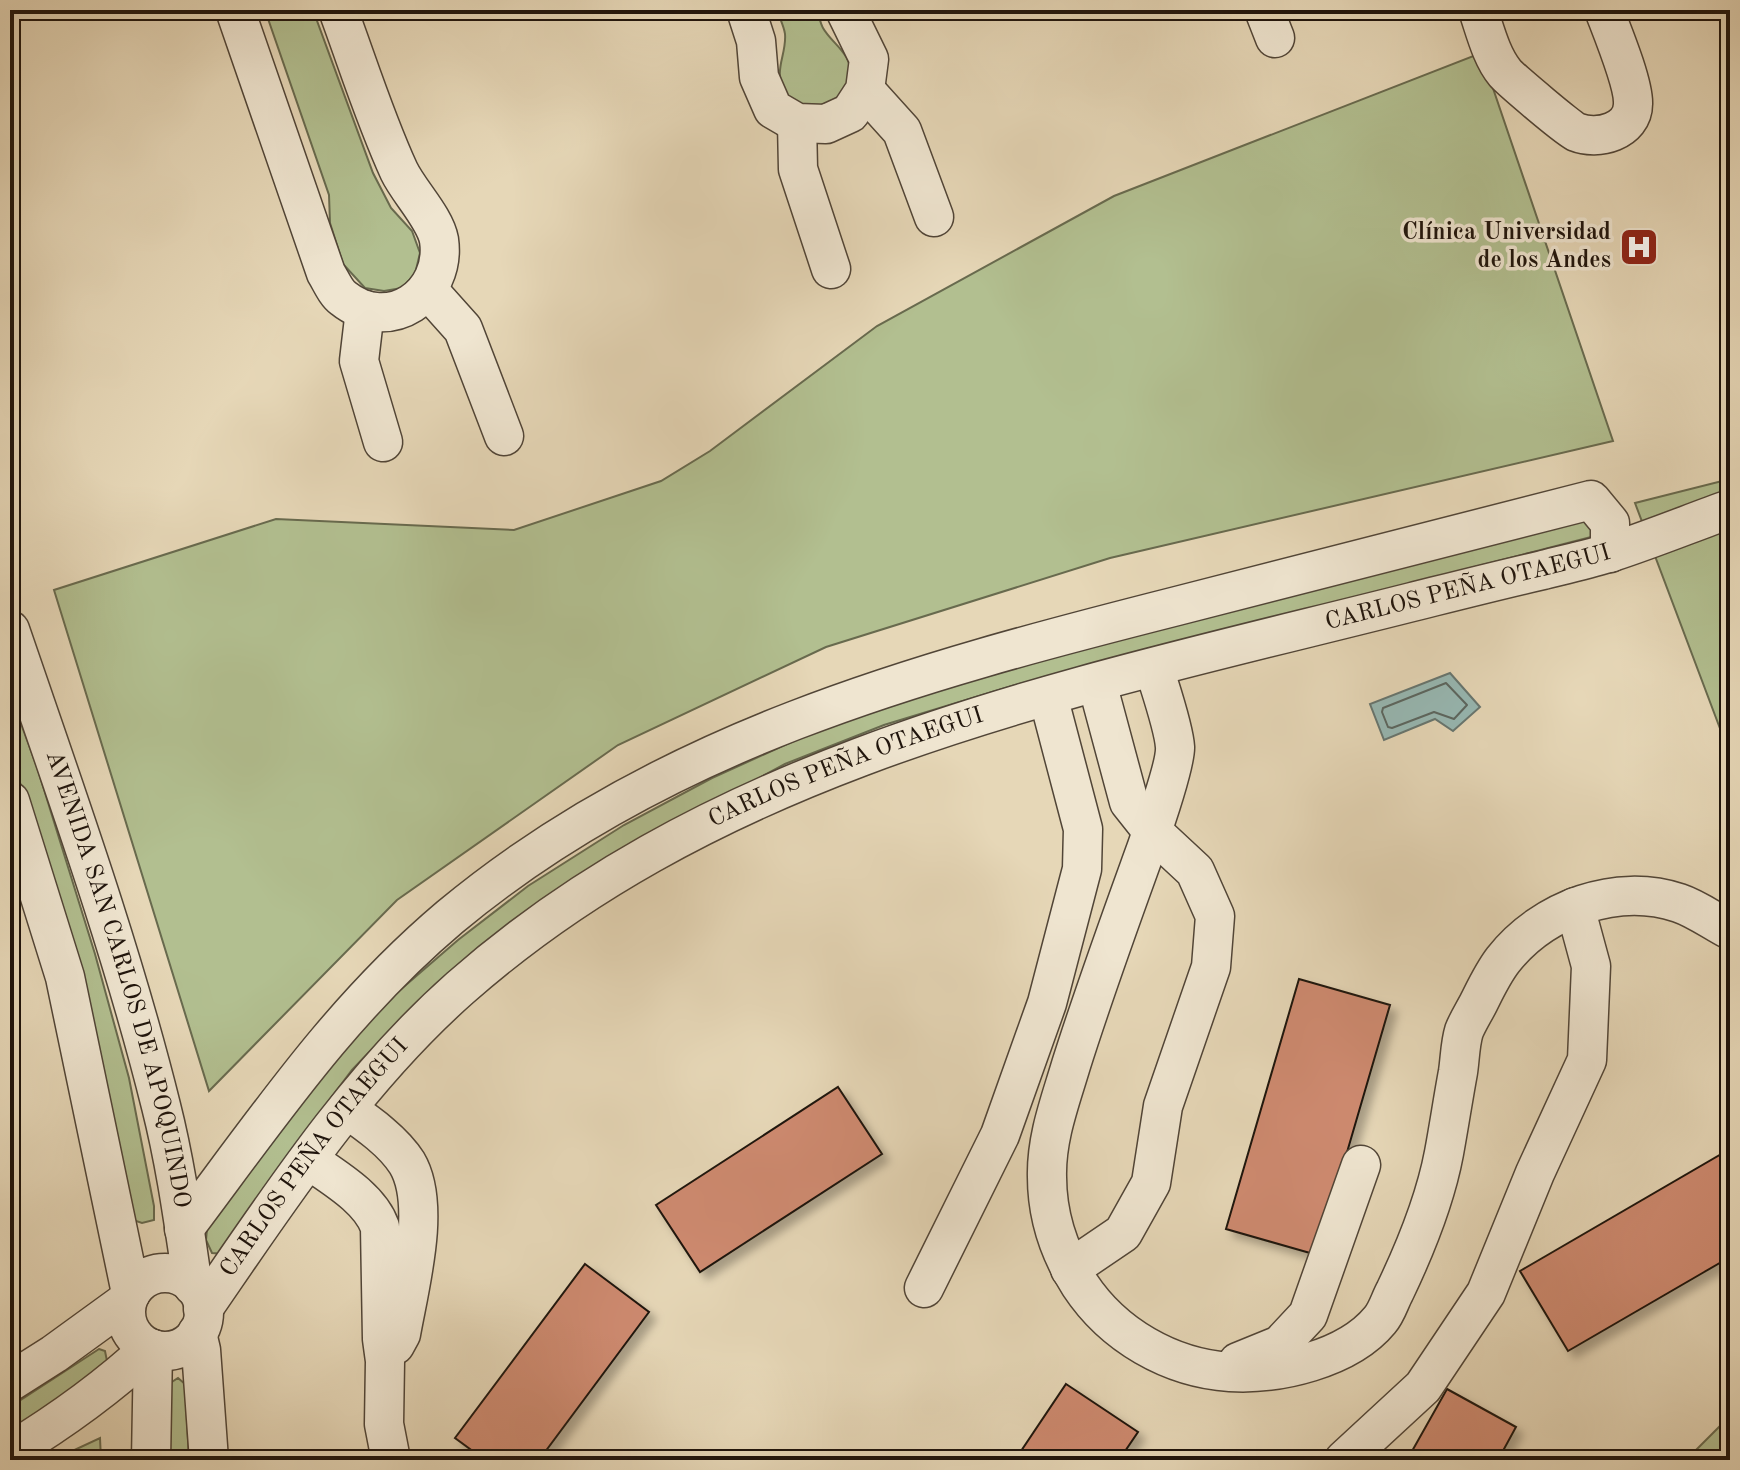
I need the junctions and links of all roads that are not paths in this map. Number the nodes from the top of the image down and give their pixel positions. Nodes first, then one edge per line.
1 (235, 10) edge
2 (338, 10) edge
3 (746, 10) edge
4 (845, 10) edge
5 (1478, 10) edge
6 (1604, 10) edge
7 (865, 90) junction
8 (797, 123) junction
9 (934, 217) dead end
10 (831, 269) dead end
11 (429, 291) junction
12 (365, 310) junction
13 (504, 436) dead end
14 (383, 442) dead end
15 (1730, 509) edge
16 (1610, 553) junction
17 (10, 630) edge
18 (1154, 668) junction
19 (1097, 683) junction
20 (1048, 696) junction
21 (10, 801) edge
22 (1152, 831) junction
23 (1575, 907) junction
24 (1730, 930) edge
25 (347, 1109) junction
26 (309, 1160) junction
27 (1361, 1165) dead end
28 (184, 1229) junction
29 (1070, 1269) junction
30 (924, 1288) dead end
31 (129, 1297) junction
32 (198, 1309) junction
33 (152, 1348) junction
34 (385, 1361) junction
35 (1217, 1371) junction
36 (10, 1382) edge
37 (10, 1452) edge
38 (151, 1460) edge
39 (209, 1460) edge
40 (391, 1460) edge
41 (1344, 1460) edge

1 - 12 street
2 - 11 street
3 - 8 street
4 - 7 street
5 - 6 street
7 - 8 street
7 - 9 street
8 - 10 street
11 - 12 street
11 - 13 street
12 - 14 street
15 - 16 street
16 - 18 street, CARLOS PEÑA OTAEGUI
16 - 28 street, CARLOS PEÑA OTAEGUI
17 - 28 street, AVENIDA SAN CARLOS DE APOQUINDO
18 - 19 street, CARLOS PEÑA OTAEGUI
18 - 22 street
19 - 20 street, CARLOS PEÑA OTAEGUI
19 - 22 street
20 - 25 street, CARLOS PEÑA OTAEGUI
20 - 30 street
21 - 31 street, AVENIDA SAN CARLOS DE APOQUINDO
22 - 29 street
22 - 29 street
23 - 24 street
23 - 35 street
23 - 41 street
25 - 26 street, CARLOS PEÑA OTAEGUI
25 - 34 street
26 - 32 street, CARLOS PEÑA OTAEGUI
26 - 34 street
27 - 35 street
28 - 32 street, AVENIDA SAN CARLOS DE APOQUINDO
29 - 35 street
31 - 32 street
31 - 33 street
31 - 36 street
32 - 33 street
32 - 39 street, AVENIDA SAN CARLOS DE APOQUINDO
33 - 37 street
33 - 38 street
34 - 40 street

